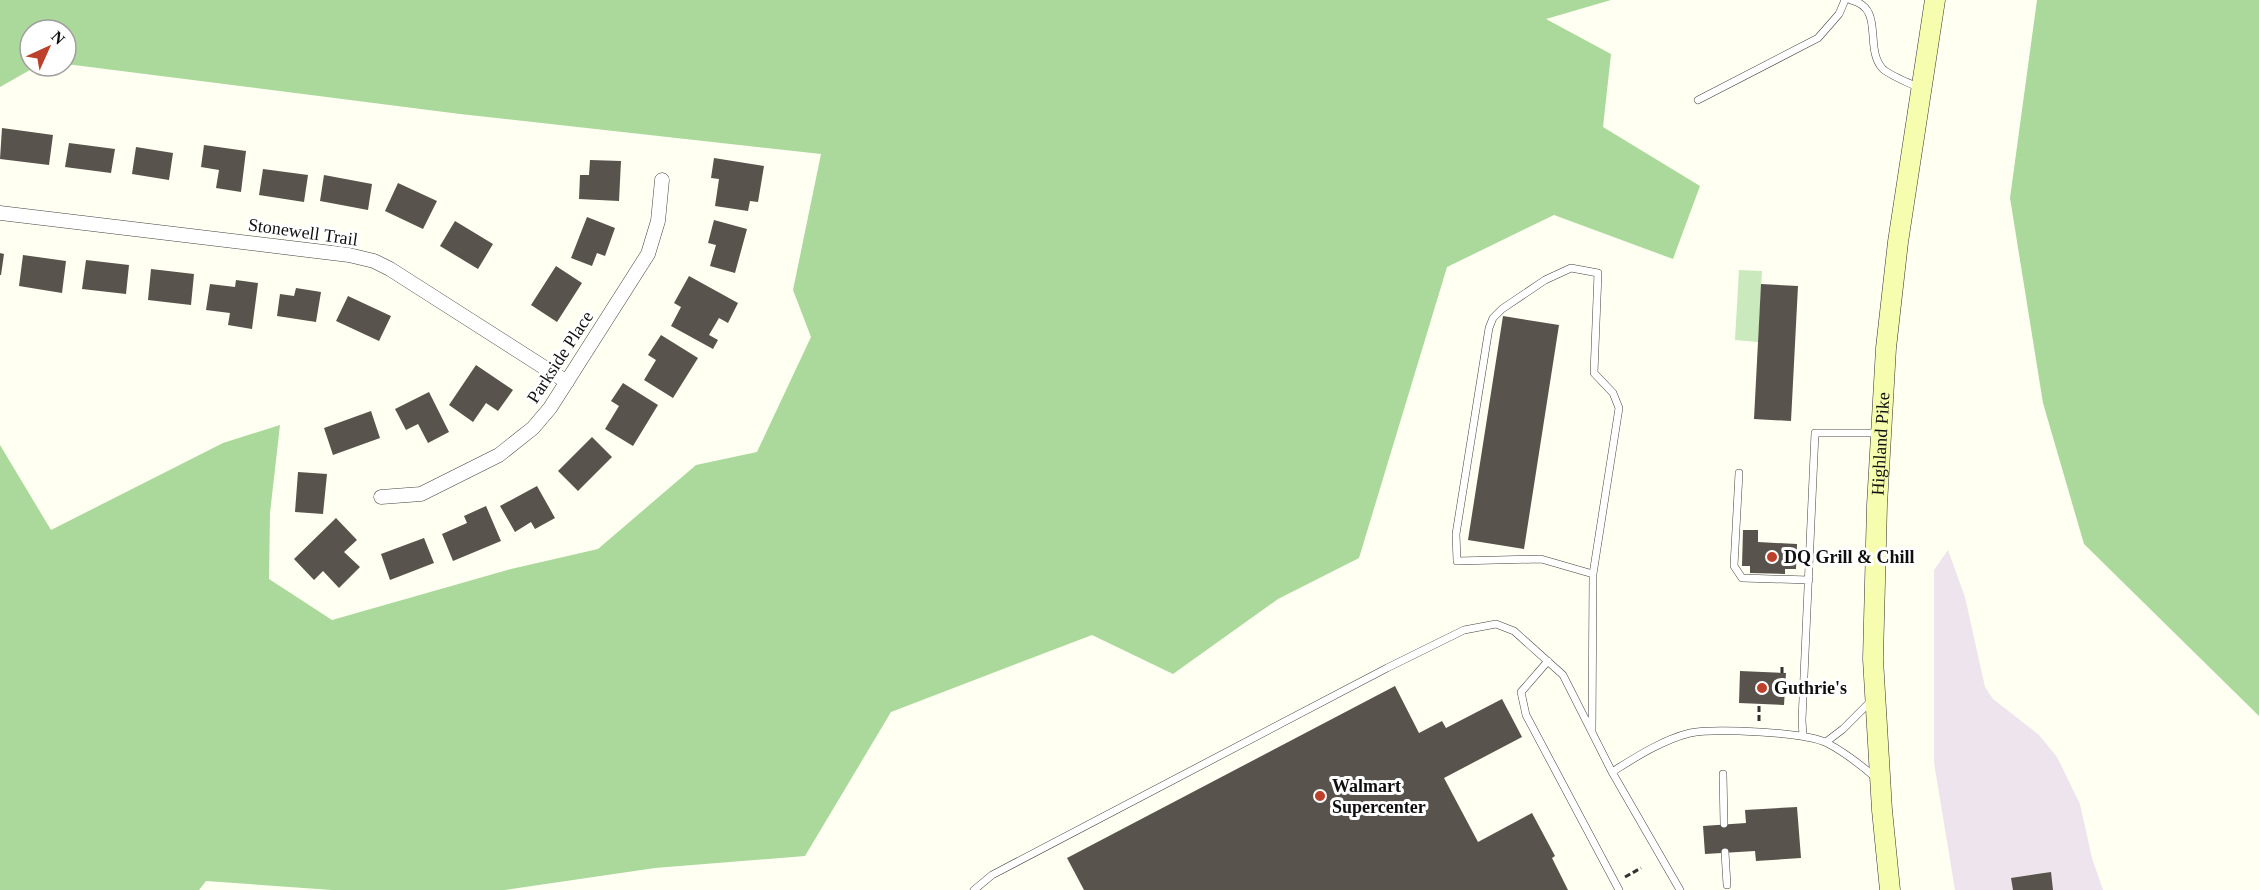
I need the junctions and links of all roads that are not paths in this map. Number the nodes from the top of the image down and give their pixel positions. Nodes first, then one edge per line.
1 (1843, 0) edge
2 (1851, 0) edge
3 (1935, 0) edge
4 (1921, 89) junction
5 (1698, 100) dead end
6 (662, 180) dead end
7 (0, 213) edge
8 (567, 382) junction
9 (1881, 433) junction
10 (1739, 473) dead end
11 (381, 497) dead end
12 (1593, 574) junction
13 (1809, 580) junction
14 (1548, 661) junction
15 (1875, 698) junction
16 (1592, 732) junction
17 (1803, 736) junction
18 (1826, 742) junction
19 (1612, 772) junction
20 (1723, 774) dead end
21 (1881, 782) junction
22 (1724, 825) dead end
23 (1725, 852) dead end
24 (1726, 885) dead end
25 (974, 890) edge
26 (1619, 890) edge
27 (1680, 890) edge
28 (1890, 890) edge

1 - 5 lane
2 - 4 lane
3 - 4 main road, Highland Pike
4 - 9 main road, Highland Pike
6 - 8 street, Parkside Place
7 - 8 street, Stonewell Trail
8 - 11 street, Parkside Place
9 - 13 lane
9 - 15 main road, Highland Pike
10 - 13 lane
12 - 12 lane
12 - 16 lane
13 - 17 lane
14 - 16 lane
14 - 25 lane
14 - 26 lane
15 - 18 lane
15 - 21 main road, Highland Pike
16 - 19 lane
17 - 18 lane
17 - 19 lane
18 - 21 lane
19 - 27 lane
20 - 22 lane
21 - 28 main road, Highland Pike
23 - 24 lane

